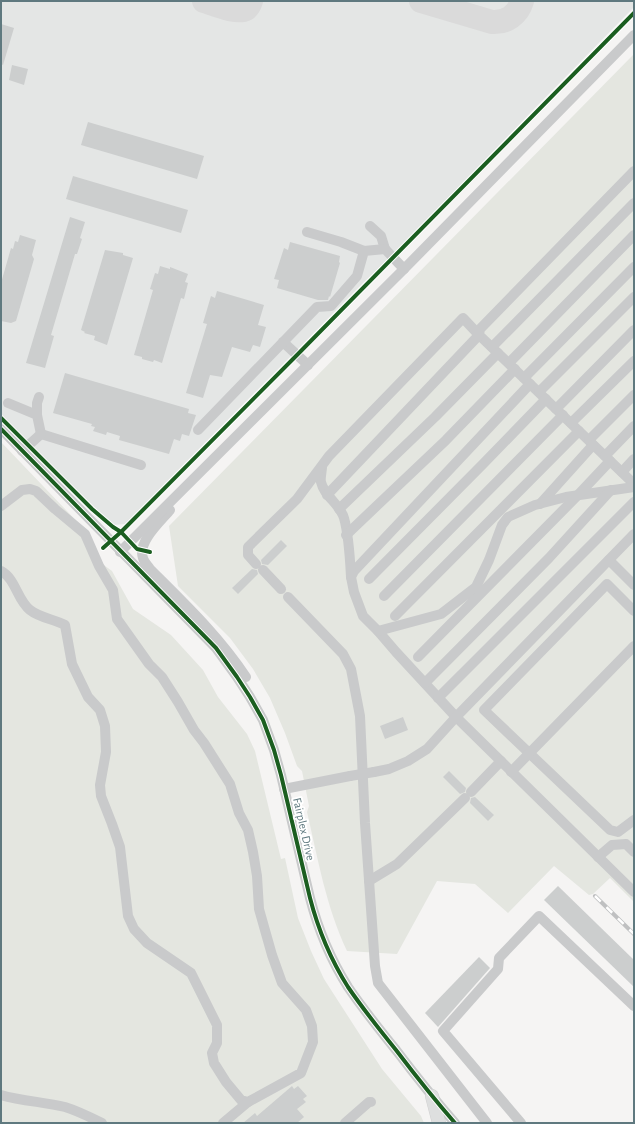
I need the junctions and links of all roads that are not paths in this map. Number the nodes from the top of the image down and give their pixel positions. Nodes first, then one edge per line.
1 (634, 35) edge
2 (634, 171) edge
3 (634, 203) edge
4 (370, 226) dead end
5 (307, 232) dead end
6 (634, 235) edge
7 (385, 249) junction
8 (364, 252) junction
9 (634, 266) edge
10 (404, 269) junction
11 (634, 298) edge
12 (634, 330) edge
13 (479, 335) junction
14 (283, 342) junction
15 (495, 350) junction
16 (634, 360) edge
17 (308, 365) junction
18 (512, 366) junction
19 (527, 381) junction
20 (542, 395) junction
21 (634, 395) edge
22 (39, 397) dead end
23 (8, 403) dead end
24 (559, 412) junction
25 (37, 415) junction
26 (571, 423) junction
27 (634, 426) edge
28 (1, 429) edge
29 (198, 430) dead end
30 (579, 431) junction
31 (41, 434) junction
32 (591, 442) junction
33 (22, 451) junction
34 (607, 458) junction
35 (634, 459) edge
36 (141, 465) dead end
37 (322, 465) junction
38 (622, 472) junction
39 (188, 484) junction
40 (634, 484) edge
41 (634, 487) edge
42 (611, 490) junction
43 (328, 495) junction
44 (578, 495) junction
45 (634, 502) edge
46 (540, 504) junction
47 (1, 506) edge
48 (339, 509) junction
49 (634, 534) edge
50 (346, 535) junction
51 (120, 552) junction
52 (609, 560) junction
53 (1, 570) edge
54 (351, 577) junction
55 (369, 579) dead end
56 (634, 585) edge
57 (384, 596) dead end
58 (634, 611) edge
59 (395, 616) dead end
60 (378, 631) junction
61 (634, 646) edge
62 (418, 657) dead end
63 (425, 683) junction
64 (438, 698) junction
65 (456, 717) junction
66 (274, 750) junction
67 (529, 753) junction
68 (500, 762) junction
69 (511, 772) junction
70 (284, 788) junction
71 (634, 820) edge
72 (634, 852) edge
73 (598, 857) junction
74 (369, 881) junction
75 (634, 892) edge
76 (634, 1006) edge
77 (1, 1095) edge
78 (432, 1096) junction
79 (470, 1100) junction
80 (248, 1102) junction
81 (371, 1102) dead end
82 (102, 1123) edge
83 (223, 1123) edge
84 (345, 1123) edge
85 (439, 1123) edge
86 (455, 1123) edge
87 (487, 1123) edge
88 (495, 1123) edge
89 (521, 1123) edge

1 - 10 street
2 - 13 street
3 - 15 street
4 - 7 street
5 - 8 street
6 - 18 street
7 - 8 street
7 - 10 street
8 - 14 street
9 - 19 street
10 - 17 street
11 - 20 street
12 - 24 street
13 - 15 street
13 - 37 street
13 - 43 street
14 - 17 street
14 - 29 street
15 - 18 street
15 - 48 street
16 - 26 street
17 - 39 street
18 - 19 street
18 - 50 street
19 - 20 street
19 - 54 street
20 - 24 street
20 - 55 street
21 - 32 street
22 - 25 street
23 - 25 street
24 - 26 street
24 - 57 street
25 - 31 street
26 - 30 street
27 - 34 street
28 - 33 street, Fairplex Drive
30 - 32 street
30 - 59 street
31 - 33 street
31 - 36 street
32 - 34 street
32 - 46 street
33 - 51 street, Fairplex Drive
34 - 38 street
34 - 44 street
35 - 38 street
37 - 43 street
37 - 74 street
38 - 40 street
39 - 51 street
39 - 66 street
41 - 42 street
42 - 44 street
42 - 63 street
43 - 48 street
44 - 46 street
44 - 62 street
45 - 64 street
46 - 60 street
47 - 80 street
48 - 50 street
49 - 52 street
50 - 54 street
51 - 66 street, Fairplex Drive
52 - 56 street
52 - 65 street
53 - 80 street
54 - 60 street
58 - 67 street
60 - 63 street
61 - 67 street
63 - 64 street
64 - 65 street
65 - 68 street
65 - 70 street, bridge
66 - 70 street, Fairplex Drive
67 - 69 street
67 - 71 street
68 - 69 street
68 - 74 street
69 - 73 street
70 - 78 street, Fairplex Drive
72 - 73 street
73 - 75 street
74 - 79 street
76 - 89 street
77 - 82 street
78 - 85 main road
78 - 86 street, Fairplex Drive
79 - 87 street
79 - 88 street
80 - 83 street
81 - 84 street

